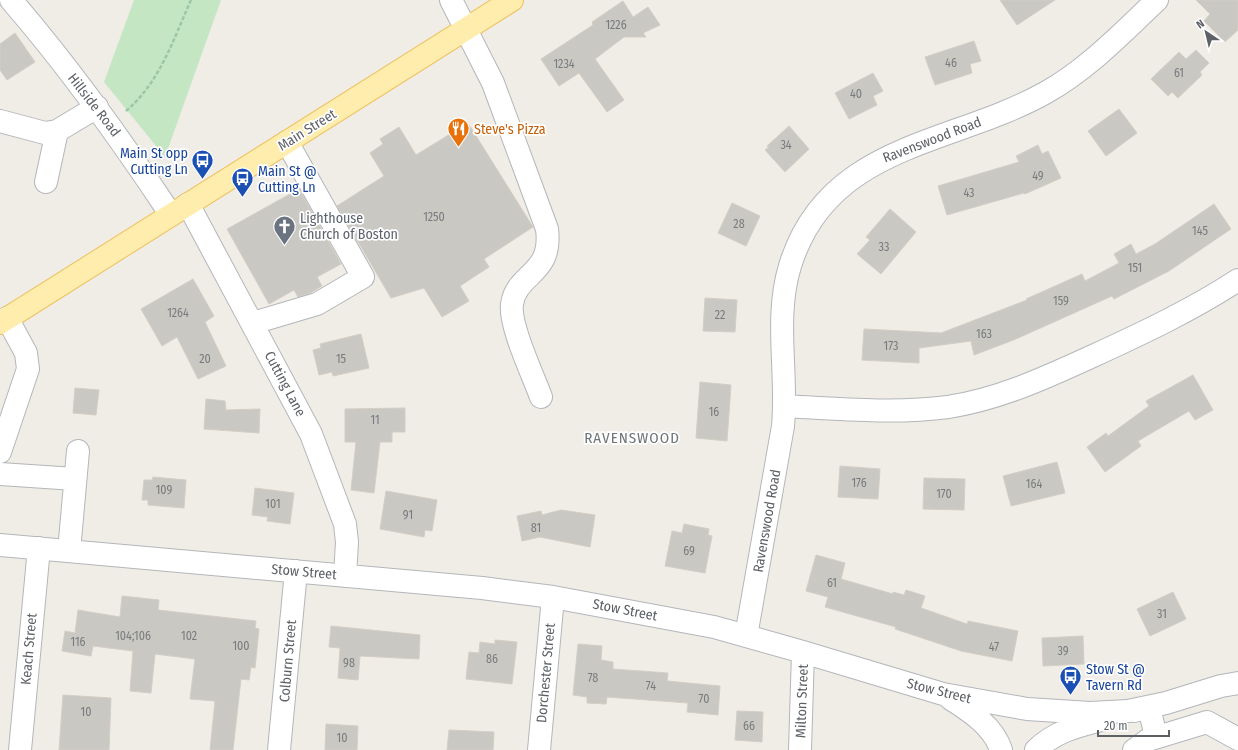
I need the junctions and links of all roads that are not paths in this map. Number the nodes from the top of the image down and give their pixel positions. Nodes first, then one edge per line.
1 (11, 0) edge
2 (451, 0) edge
3 (1152, 2) edge
4 (502, 3) edge
5 (466, 29) junction
6 (96, 107) junction
7 (0, 121) edge
8 (57, 131) junction
9 (287, 142) junction
10 (46, 182) dead end
11 (180, 209) junction
12 (1238, 280) edge
13 (4, 321) edge
14 (252, 323) junction
15 (541, 397) dead end
16 (785, 406) junction
17 (78, 451) dead end
18 (0, 452) edge
19 (0, 474) edge
20 (76, 479) junction
21 (0, 545) edge
22 (39, 548) junction
23 (69, 551) junction
24 (296, 571) junction
25 (345, 576) junction
26 (553, 597) junction
27 (746, 636) junction
28 (804, 652) junction
29 (1238, 673) edge
30 (1238, 683) edge
31 (1197, 693) junction
32 (943, 694) junction
33 (1149, 707) junction
34 (1207, 722) junction
35 (1156, 738) junction
36 (1238, 739) edge
37 (20, 750) edge
38 (279, 750) edge
39 (539, 750) edge
40 (800, 750) edge
41 (1001, 750) edge
42 (1036, 750) edge
43 (1134, 750) edge

1 - 6 street, Hillside Road
2 - 5 street
3 - 16 street, Ravenswood Road
4 - 5 main road, Main Street
5 - 9 main road, Main Street
5 - 15 street
6 - 8 street
6 - 11 street, Hillside Road
7 - 8 street
8 - 10 street
9 - 11 main road, Main Street
9 - 14 street
11 - 13 main road, Main Street
11 - 14 street, Cutting Lane
12 - 16 street
13 - 18 street
14 - 25 street, Cutting Lane
16 - 27 street, Ravenswood Road
17 - 20 street
19 - 20 street
20 - 23 street
21 - 22 street, Stow Street
22 - 23 street, Stow Street
22 - 37 street, Keach Street
23 - 24 street, Stow Street
24 - 25 street, Stow Street
24 - 38 street, Colburn Street
25 - 26 street, Stow Street
26 - 27 street, Stow Street
26 - 39 street, Dorchester Street
27 - 28 street, Stow Street
28 - 32 street, Stow Street
28 - 40 street, Milton Street
29 - 31 street
30 - 31 street, Stow Street
31 - 33 street, Stow Street
31 - 34 street
32 - 33 street, Stow Street
32 - 41 street
33 - 35 street
33 - 42 street
34 - 35 street
34 - 36 street
35 - 43 street

